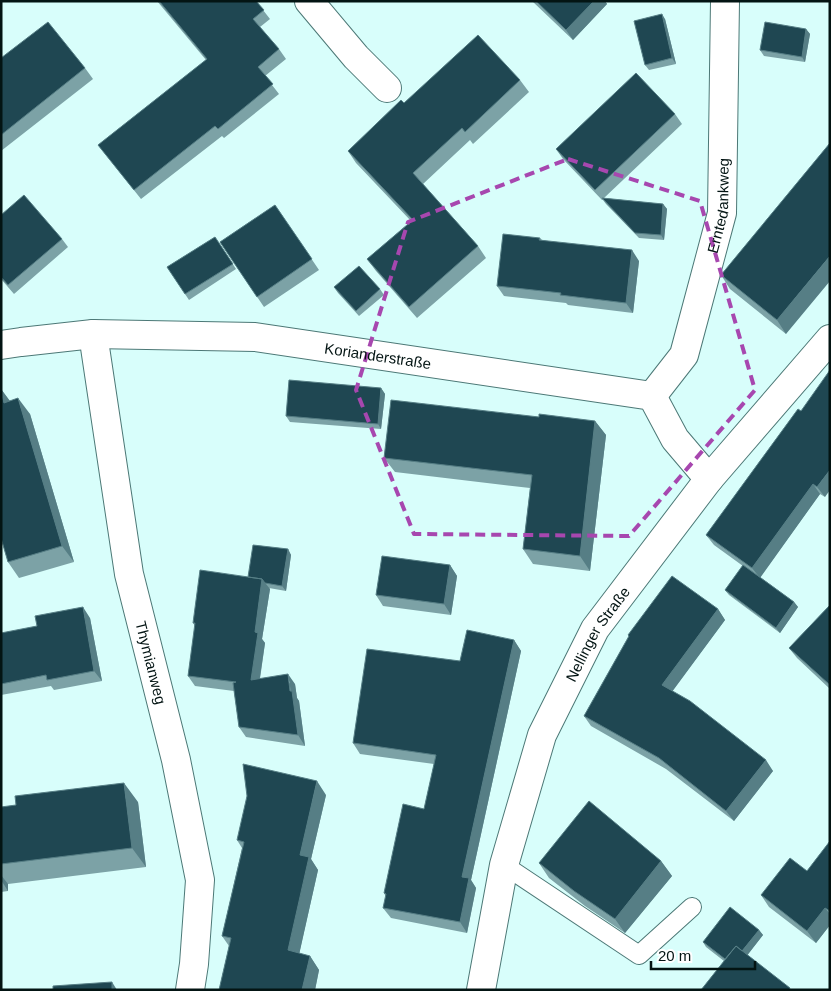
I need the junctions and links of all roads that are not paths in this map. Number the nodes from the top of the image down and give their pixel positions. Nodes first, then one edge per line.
1 (309, 1) edge
2 (726, 1) edge
3 (387, 88) dead end
4 (93, 334) junction
5 (830, 340) edge
6 (1, 345) edge
7 (652, 396) junction
8 (710, 479) junction
9 (504, 865) junction
10 (692, 907) dead end
11 (190, 990) edge
12 (481, 990) edge

1 - 3 street
2 - 7 street, Erntedankweg
4 - 6 street, Korianderstraße
4 - 7 street, Korianderstraße
4 - 11 street, Thymianweg
5 - 8 street, Nellinger Straße
7 - 8 street
8 - 9 street, Nellinger Straße
9 - 10 lane
9 - 12 street, Nellinger Straße

